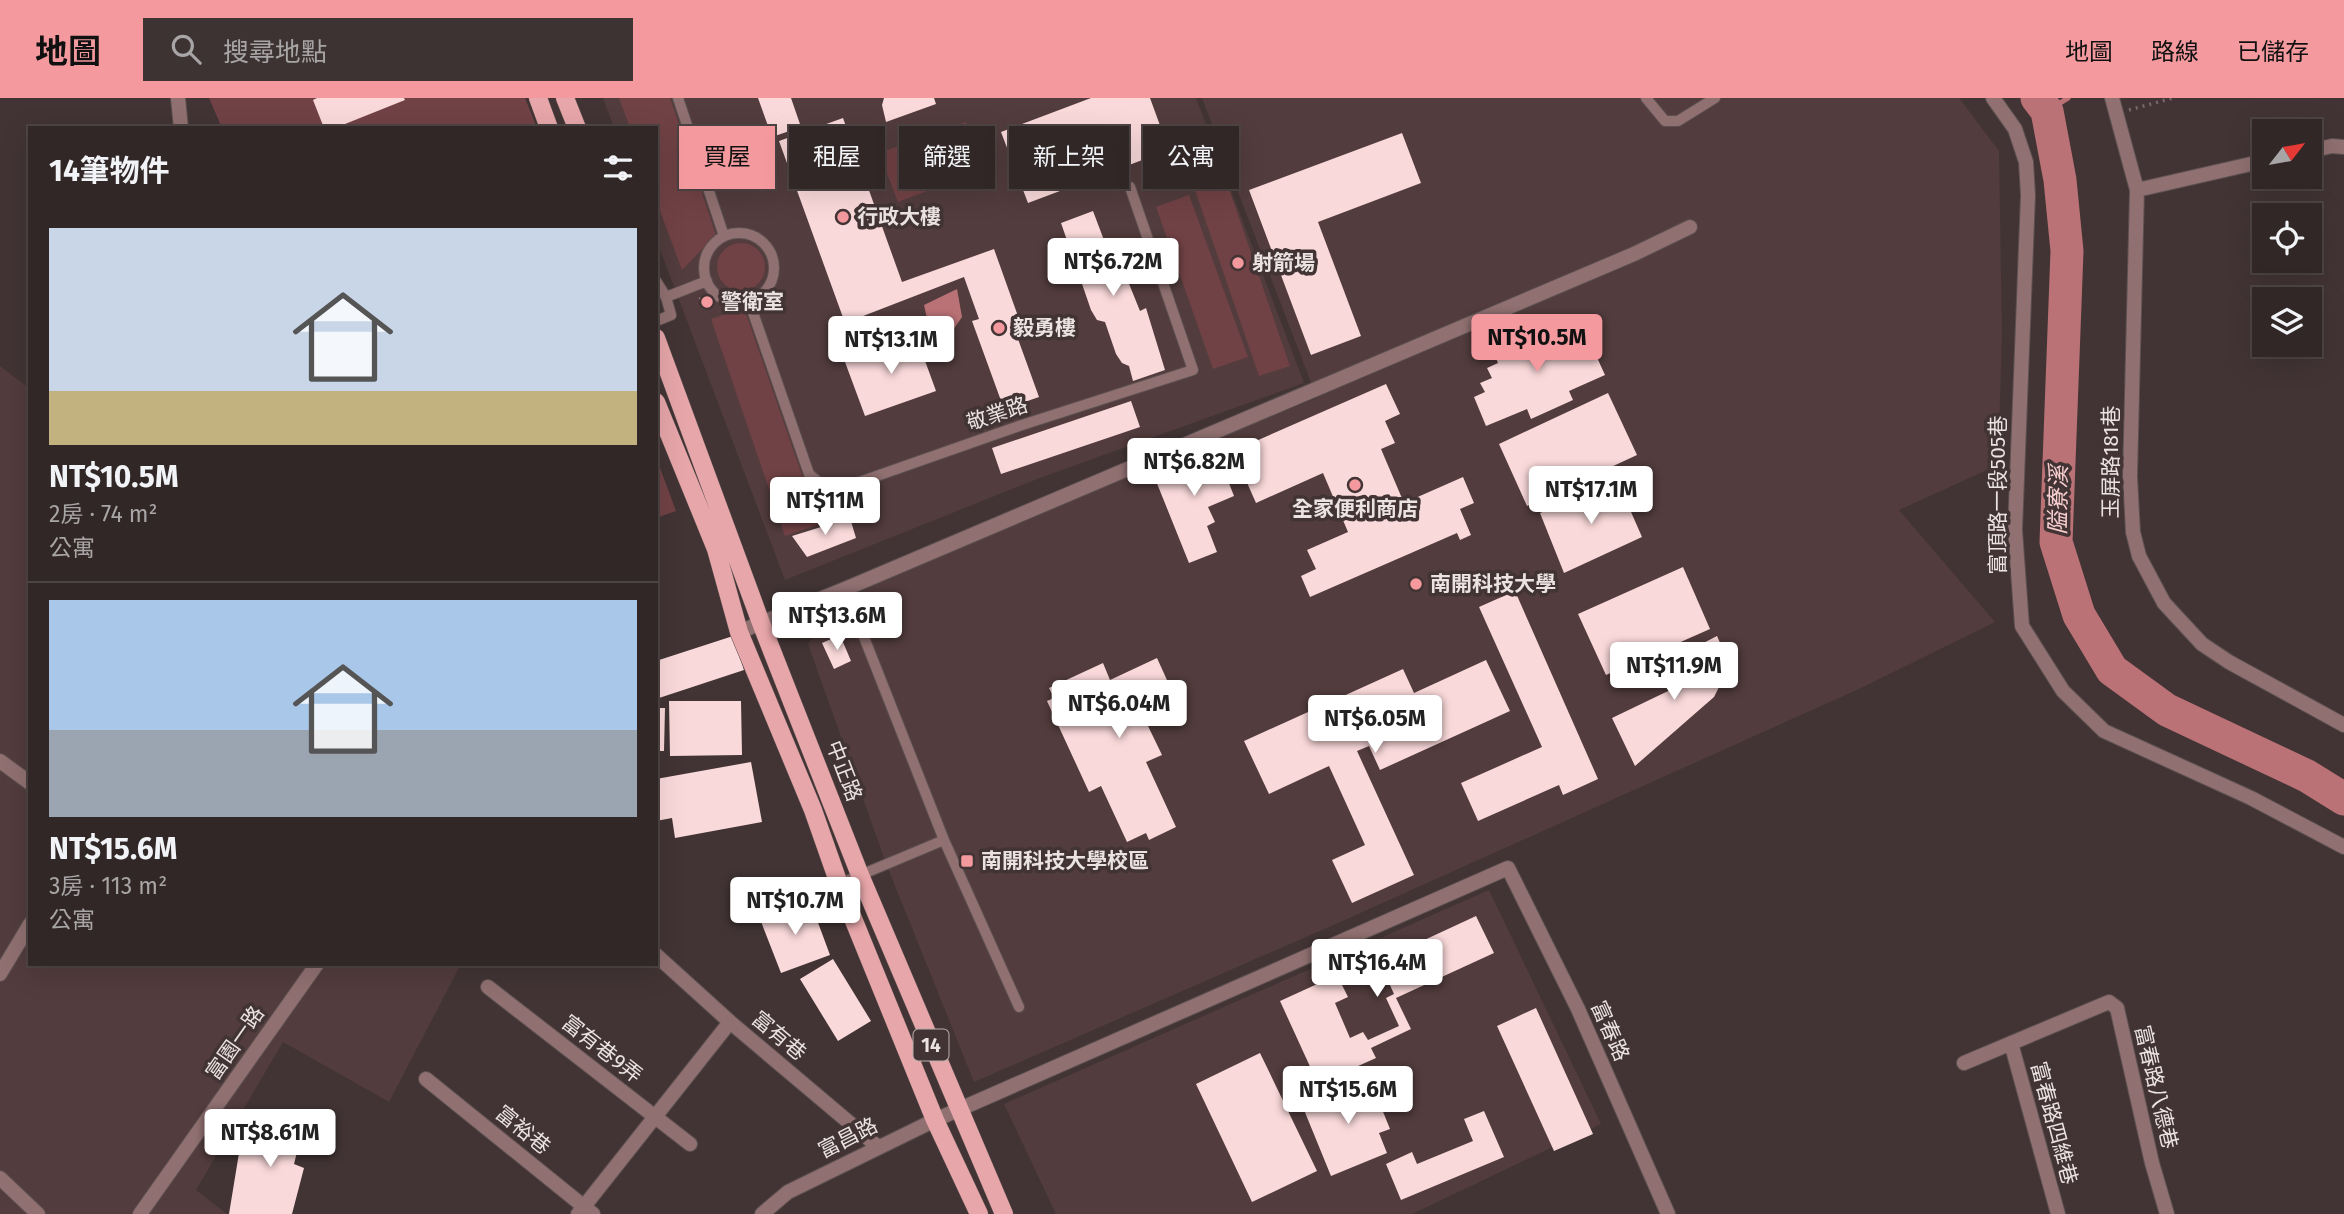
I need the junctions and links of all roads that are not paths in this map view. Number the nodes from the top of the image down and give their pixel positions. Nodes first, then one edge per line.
1 (178, 98) edge
2 (538, 98) edge
3 (565, 98) edge
4 (678, 98) edge
5 (1646, 98) edge
6 (1714, 98) edge
7 (1993, 98) edge
8 (2112, 98) edge
9 (181, 126) edge
10 (548, 126) edge
11 (576, 126) edge
12 (2344, 147) edge
13 (2322, 148) edge
14 (2252, 164) edge
15 (1130, 187) dead end
16 (2137, 190) junction
17 (1690, 227) dead end
18 (724, 236) junction
19 (707, 281) junction
20 (658, 284) edge
21 (666, 297) junction
22 (749, 301) junction
23 (658, 320) edge
24 (658, 343) edge
25 (658, 407) edge
26 (845, 589) junction
27 (761, 623) junction
28 (739, 632) junction
29 (2344, 725) edge
30 (0, 761) edge
31 (28, 782) edge
32 (944, 839) junction
33 (2344, 847) edge
34 (1508, 868) joint
35 (860, 874) junction
36 (839, 884) junction
37 (28, 927) edge
38 (658, 957) edge
39 (316, 966) edge
40 (0, 974) edge
41 (488, 987) dead end
42 (1019, 1007) dead end
43 (730, 1022) junction
44 (2011, 1043) junction
45 (1964, 1063) dead end
46 (426, 1079) dead end
47 (958, 1110) junction
48 (656, 1118) junction
49 (935, 1120) junction
50 (690, 1144) dead end
51 (877, 1146) junction
52 (0, 1178) edge
53 (585, 1211) edge
54 (38, 1214) edge
55 (140, 1214) edge
56 (762, 1214) edge
57 (979, 1214) edge
58 (1004, 1214) edge
59 (1668, 1214) edge
60 (2058, 1214) edge
61 (2168, 1214) edge

1 - 9 street
2 - 10 main road
3 - 11 main road
4 - 18 lane
5 - 6 lane
7 - 33 street, 富頂路一段505巷
8 - 16 street, 玉屏路181巷
12 - 13 street
14 - 16 street
15 - 22 lane, 敬業路
16 - 29 street, 玉屏路181巷
17 - 26 street
18 - 19 lane
18 - 22 lane
19 - 21 lane
19 - 22 lane
20 - 21 lane
21 - 23 lane
24 - 27 main road, 中正路 / 14
25 - 28 main road, 中正路 / 14
26 - 27 street
26 - 32 lane
27 - 28 street
27 - 35 main road, 中正路 / 14
28 - 36 main road, 中正路 / 14
30 - 31 street
32 - 35 lane
32 - 42 lane
34 - 47 street, 富昌路
34 - 59 street, 富春路
35 - 36 lane
35 - 47 main road, 中正路 / 14
36 - 49 main road, 中正路 / 14
37 - 40 street
38 - 43 street, 富有巷
39 - 55 street, 富園一路
41 - 48 street, 富有巷9弄
43 - 48 street
43 - 51 street, 富有巷
44 - 45 street, 富春路八德巷
44 - 60 street, 富春路四維巷
44 - 61 street, 富春路八德巷
46 - 53 street, 富裕巷
47 - 49 street, 富昌路
47 - 58 main road, 中正路 / 14
48 - 50 street, 富有巷9弄
48 - 53 street
49 - 51 street, 富昌路
49 - 57 main road, 中正路 / 14
51 - 56 street, 富昌路
52 - 54 street

